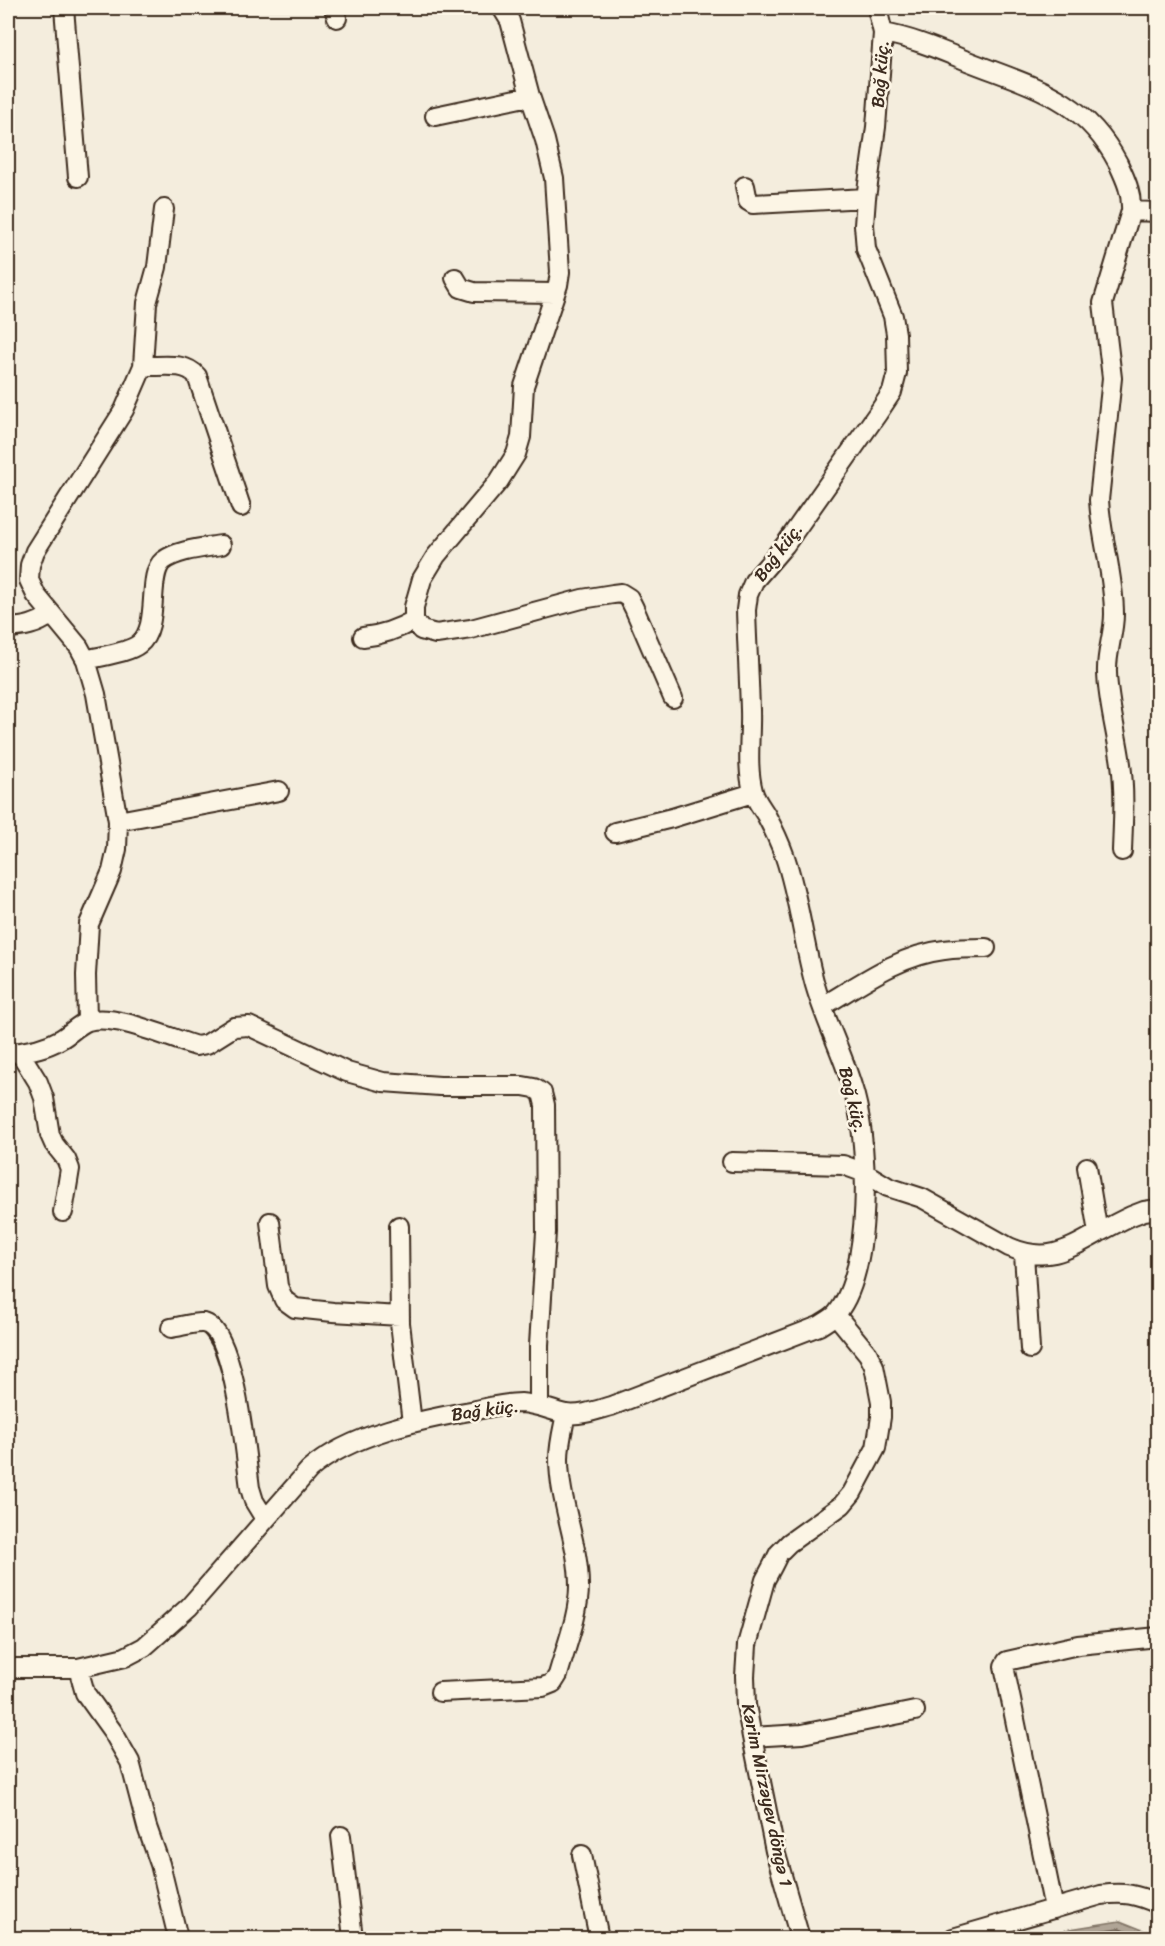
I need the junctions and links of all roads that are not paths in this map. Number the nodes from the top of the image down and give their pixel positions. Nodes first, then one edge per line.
1 (64, 8) edge
2 (502, 8) edge
3 (877, 8) edge
4 (883, 33) junction
5 (530, 96) junction
6 (435, 116) dead end
7 (78, 177) dead end
8 (745, 186) dead end
9 (866, 198) junction
10 (164, 209) dead end
11 (1131, 211) junction
12 (1158, 212) edge
13 (455, 278) dead end
14 (555, 293) junction
15 (143, 366) junction
16 (240, 507) dead end
17 (221, 544) dead end
18 (50, 615) junction
19 (414, 620) junction
20 (8, 628) edge
21 (363, 637) dead end
22 (86, 660) junction
23 (673, 698) dead end
24 (279, 791) dead end
25 (753, 793) junction
26 (118, 822) junction
27 (615, 832) dead end
28 (1122, 851) dead end
29 (986, 948) dead end
30 (823, 1006) junction
31 (87, 1022) junction
32 (14, 1053) edge
33 (732, 1161) dead end
34 (1088, 1167) dead end
35 (865, 1173) junction
36 (1158, 1209) edge
37 (63, 1212) dead end
38 (270, 1222) dead end
39 (399, 1226) dead end
40 (1098, 1233) junction
41 (1024, 1254) junction
42 (836, 1315) junction
43 (400, 1316) junction
44 (171, 1329) dead end
45 (1030, 1349) dead end
46 (539, 1405) junction
47 (566, 1414) junction
48 (411, 1424) junction
49 (265, 1519) junction
50 (1158, 1637) edge
51 (8, 1668) edge
52 (78, 1668) junction
53 (440, 1692) dead end
54 (915, 1712) dead end
55 (752, 1737) junction
56 (341, 1836) dead end
57 (582, 1855) dead end
58 (1158, 1904) edge
59 (1054, 1909) junction
60 (178, 1938) edge
61 (353, 1938) edge
62 (598, 1938) edge
63 (800, 1938) edge
64 (953, 1938) edge

1 - 7 street
2 - 5 street
3 - 4 street, Bağ küç.
4 - 9 street, Bağ küç.
4 - 11 street
5 - 6 street
5 - 14 street
8 - 9 street
9 - 25 street, Bağ küç.
10 - 15 street
11 - 12 street
11 - 28 street
13 - 14 street
14 - 19 street
15 - 16 street
15 - 18 street
17 - 22 street
18 - 20 street
18 - 22 street
19 - 21 street
19 - 23 street
22 - 26 street
24 - 26 street
25 - 27 street
25 - 30 street, Bağ küç.
26 - 31 street
29 - 30 street
30 - 35 street, Bağ küç.
31 - 32 street
31 - 46 street
32 - 37 street
33 - 35 street
34 - 40 street
35 - 41 street
35 - 42 street, Bağ küç.
36 - 40 street
38 - 43 street
39 - 43 street
40 - 41 street
41 - 45 street
42 - 47 street, Bağ küç.
42 - 55 street, Kərim Mirzəyev döngə 1
43 - 48 street
44 - 49 street
46 - 47 street, Bağ küç.
46 - 48 street, Bağ küç.
47 - 53 street
48 - 49 street, Bağ küç.
49 - 52 street, Bağ küç.
50 - 59 street
51 - 52 street, Bağ küç.
52 - 60 street
54 - 55 street
55 - 63 street, Kərim Mirzəyev döngə 1
56 - 61 street
57 - 62 street
58 - 59 street
59 - 64 street

